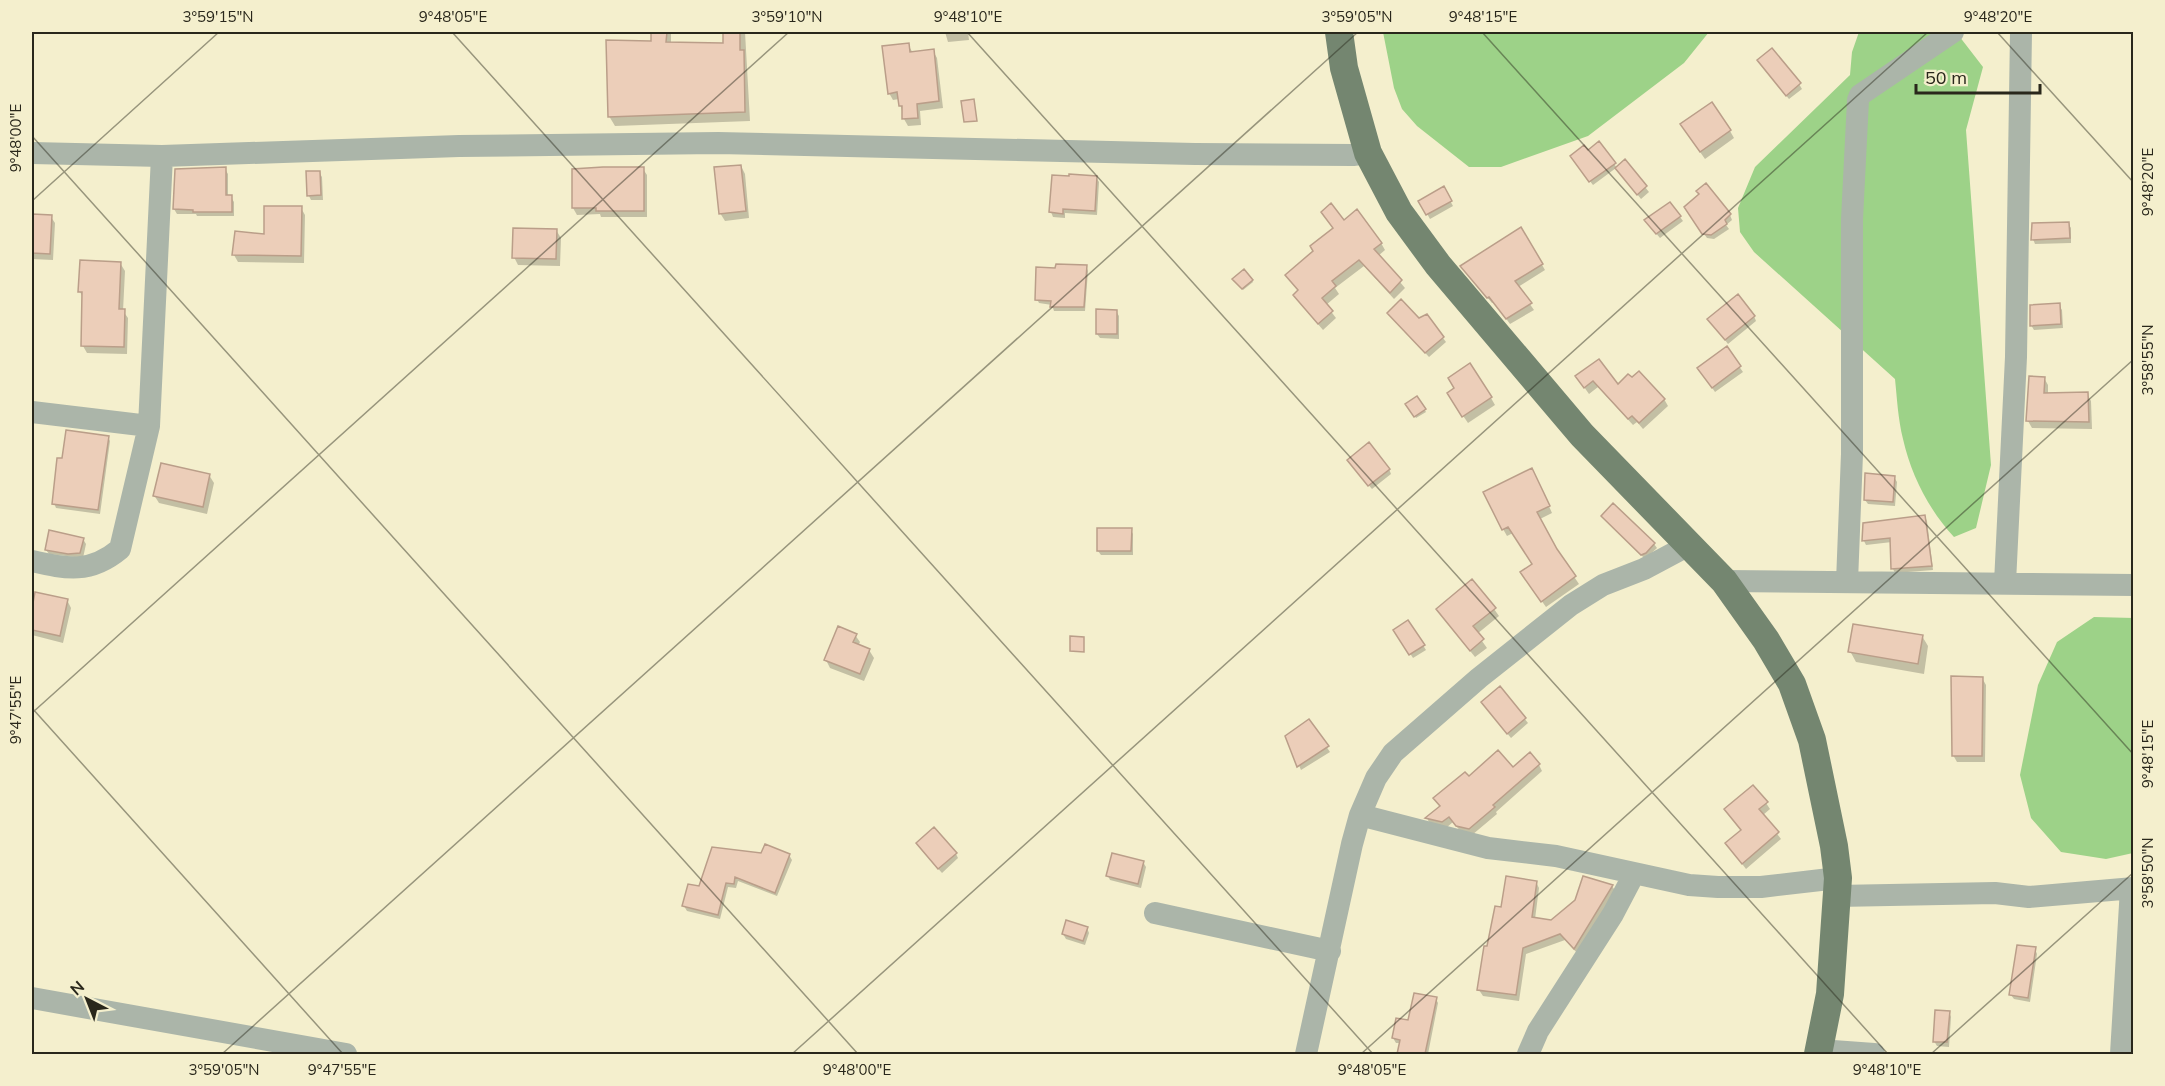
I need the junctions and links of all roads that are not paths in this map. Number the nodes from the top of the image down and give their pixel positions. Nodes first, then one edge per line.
1 (1339, 32) edge
2 (1953, 32) edge
3 (2021, 32) edge
4 (32, 153) edge
5 (1368, 153) junction
6 (162, 156) junction
7 (32, 412) edge
8 (149, 426) junction
9 (1689, 545) junction
10 (32, 561) edge
11 (1724, 581) junction
12 (1847, 582) junction
13 (2005, 584) junction
14 (2133, 585) edge
15 (1360, 815) junction
16 (1634, 874) junction
17 (1837, 887) junction
18 (2132, 888) edge
19 (1155, 913) dead end
20 (1330, 951) junction
21 (32, 1003) edge
22 (290, 1049) edge
23 (1818, 1052) edge
24 (346, 1054) edge
25 (1306, 1054) edge
26 (1528, 1054) edge
27 (1874, 1054) edge
28 (2121, 1054) edge

1 - 5 main road
2 - 12 street
3 - 13 street
4 - 6 street
5 - 6 street
5 - 9 main road
6 - 8 street
7 - 8 street
8 - 10 street
9 - 11 main road
9 - 15 street
11 - 12 street
11 - 17 main road
12 - 13 street
13 - 14 street
15 - 16 street
15 - 20 street
16 - 17 street
16 - 26 street
17 - 18 street
17 - 23 main road
18 - 28 street
19 - 20 street
20 - 25 street
21 - 22 street
22 - 24 street
23 - 27 street

